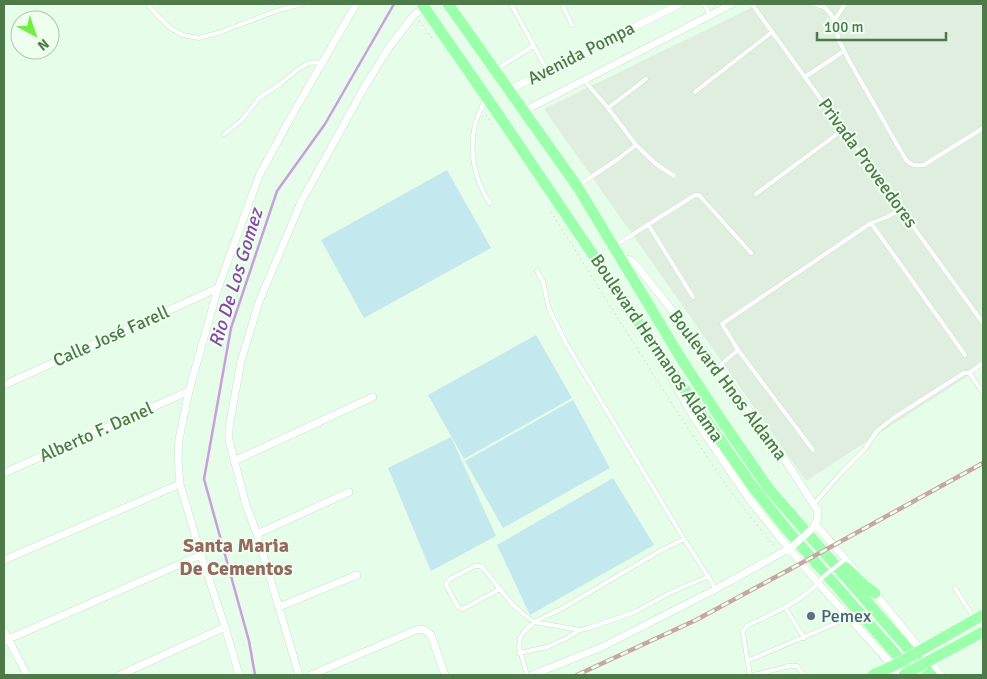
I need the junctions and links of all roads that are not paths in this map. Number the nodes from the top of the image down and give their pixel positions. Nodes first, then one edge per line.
1 (148, 4) edge
2 (303, 4) edge
3 (356, 4) edge
4 (511, 4) edge
5 (562, 4) edge
6 (680, 4) edge
7 (704, 4) edge
8 (732, 4) edge
9 (752, 4) edge
10 (814, 4) edge
11 (845, 4) edge
12 (451, 5) edge
13 (424, 6) edge
14 (710, 15) junction
15 (834, 21) junction
16 (572, 24) dead end
17 (772, 32) junction
18 (534, 46) junction
19 (844, 50) junction
20 (323, 62) junction
21 (495, 70) junction
22 (547, 70) junction
23 (805, 77) junction
24 (646, 79) dead end
25 (584, 80) junction
26 (509, 90) junction
27 (694, 92) dead end
28 (486, 96) junction
29 (517, 101) junction
30 (608, 108) junction
31 (524, 111) junction
32 (498, 114) junction
33 (983, 128) edge
34 (844, 129) junction
35 (224, 134) dead end
36 (636, 144) junction
37 (674, 176) dead end
38 (578, 186) junction
39 (756, 194) dead end
40 (490, 203) dead end
41 (901, 209) junction
42 (871, 223) junction
43 (648, 224) junction
44 (614, 247) junction
45 (751, 253) dead end
46 (621, 258) junction
47 (536, 271) dead end
48 (218, 288) junction
49 (694, 297) dead end
50 (983, 323) edge
51 (738, 350) junction
52 (660, 354) junction
53 (965, 355) dead end
54 (983, 363) edge
55 (717, 368) junction
56 (969, 374) junction
57 (4, 385) edge
58 (190, 391) junction
59 (983, 392) edge
60 (373, 397) dead end
61 (814, 450) dead end
62 (234, 461) junction
63 (4, 473) edge
64 (180, 484) junction
65 (349, 492) dead end
66 (814, 504) junction
67 (814, 526) junction
68 (256, 534) junction
69 (684, 539) junction
70 (792, 547) junction
71 (826, 554) junction
72 (201, 555) junction
73 (4, 560) edge
74 (844, 560) junction
75 (357, 575) dead end
76 (709, 576) junction
77 (821, 580) junction
78 (955, 588) dead end
79 (500, 589) junction
80 (716, 589) junction
81 (875, 593) junction
82 (279, 607) junction
83 (785, 607) junction
84 (849, 618) junction
85 (979, 618) edge
86 (534, 622) junction
87 (225, 626) junction
88 (580, 630) junction
89 (4, 631) edge
90 (983, 632) edge
91 (804, 638) junction
92 (6, 640) edge
93 (918, 652) junction
94 (519, 653) junction
95 (747, 660) junction
96 (927, 662) junction
97 (893, 665) junction
98 (27, 675) edge
99 (120, 675) edge
100 (239, 675) edge
101 (299, 675) edge
102 (311, 675) edge
103 (445, 675) edge
104 (526, 675) edge
105 (532, 675) edge
106 (752, 675) edge
107 (802, 675) edge
108 (873, 675) edge
109 (903, 675) edge
110 (914, 675) edge
111 (931, 675) edge
112 (941, 675) edge

1 - 2 lane
3 - 20 street
4 - 18 lane
5 - 16 lane
6 - 22 street, Avenida Pompa
7 - 14 lane
8 - 14 street
9 - 17 lane, Privada Proveedores
10 - 15 lane
11 - 15 lane
12 - 21 main road, Boulevard Hermanos Aldama
13 - 28 main road, Boulevard Hermanos Aldama
13 - 62 street
14 - 25 street
15 - 19 lane
17 - 23 lane, Privada Proveedores
17 - 27 lane
18 - 21 lane
18 - 22 lane
19 - 23 lane
19 - 33 lane
20 - 35 lane
20 - 48 street
21 - 26 main road, Boulevard Hermanos Aldama
22 - 26 street, Avenida Pompa
23 - 34 lane, Privada Proveedores
24 - 30 lane
25 - 30 lane
25 - 31 street
26 - 29 main road, Boulevard Hermanos Aldama
28 - 32 main road, Boulevard Hermanos Aldama
28 - 40 lane
29 - 31 main road, Boulevard Hermanos Aldama
29 - 32 main road
30 - 36 lane
31 - 38 main road, Boulevard Hermanos Aldama
32 - 52 main road, Boulevard Hermanos Aldama
34 - 39 lane
34 - 41 lane, Privada Proveedores
36 - 37 lane
36 - 38 lane
38 - 44 main road, Boulevard Hermanos Aldama
41 - 42 lane
41 - 50 lane, Privada Proveedores
42 - 51 lane
42 - 53 lane
43 - 44 lane
43 - 45 lane
43 - 49 lane
44 - 46 main road, Boulevard Hermanos Aldama
46 - 55 street, Boulevard Hnos Aldama
46 - 71 main road, Boulevard Hermanos Aldama
47 - 69 lane
48 - 57 street, Calle José Farell
48 - 58 street
51 - 55 lane
51 - 61 lane
52 - 70 street, Boulevard Hnos Aldama
52 - 110 main road, Boulevard Hermanos Aldama
54 - 56 lane
55 - 66 street, Boulevard Hnos Aldama
56 - 59 lane
56 - 66 lane
58 - 63 street, Alberto F. Danel
58 - 64 street
60 - 62 street
62 - 68 street
64 - 72 street
64 - 73 street
65 - 68 street
66 - 67 street
67 - 70 street, bridge
67 - 74 street
68 - 82 street
69 - 76 lane
69 - 86 lane
70 - 77 street, Boulevard Hnos Aldama
70 - 80 street
71 - 81 main road
71 - 111 main road, Boulevard Hermanos Aldama
72 - 87 street
72 - 92 street
74 - 77 lane, bridge
74 - 81 street
75 - 82 street
76 - 80 lane
76 - 88 lane
77 - 83 lane
77 - 84 street, Boulevard Hnos Aldama
78 - 85 lane
79 - 79 lane
79 - 86 lane
80 - 105 street
81 - 93 street
82 - 101 street
83 - 91 lane
83 - 95 lane
84 - 91 lane
84 - 97 street, Boulevard Hnos Aldama
85 - 93 main road
86 - 88 lane
86 - 94 lane
87 - 99 street
87 - 100 street
88 - 94 lane
89 - 92 street
90 - 96 main road
91 - 95 lane
92 - 98 street
93 - 96 street
93 - 97 main road, bridge
94 - 104 lane
95 - 106 lane
96 - 109 main road, bridge
96 - 112 street
97 - 108 main road
97 - 109 street, Boulevard Hnos Aldama
102 - 103 street
106 - 107 lane

